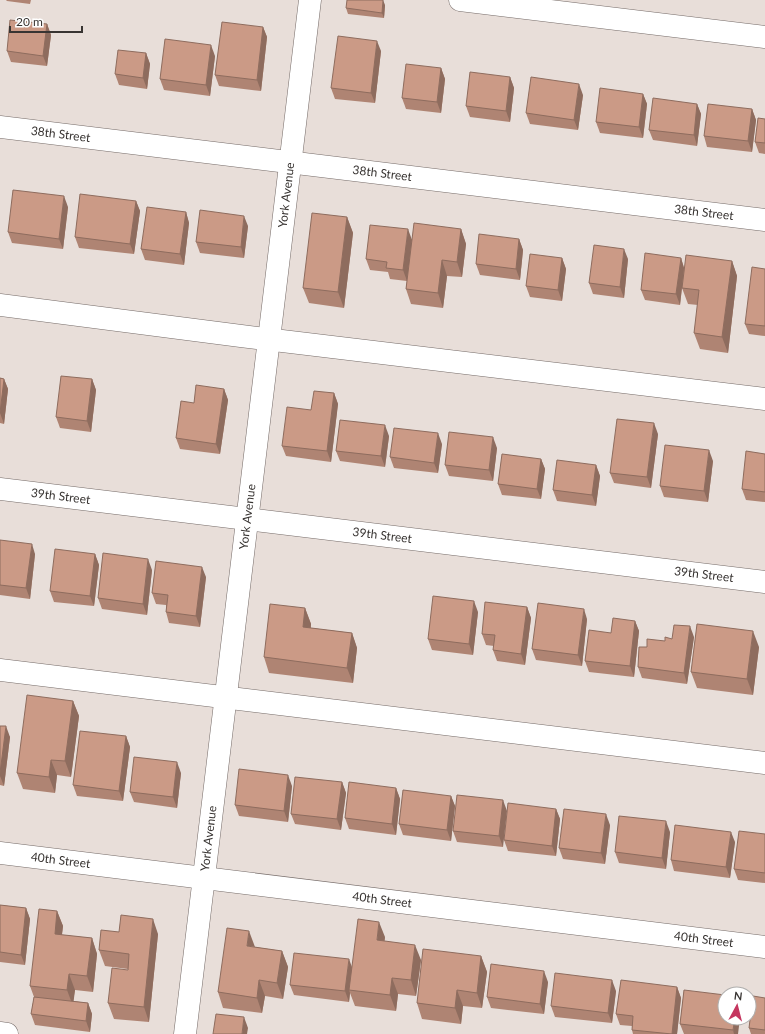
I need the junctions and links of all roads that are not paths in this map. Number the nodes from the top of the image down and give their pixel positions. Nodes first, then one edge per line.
1 (310, 0) edge
2 (460, 0) edge
3 (765, 37) edge
4 (0, 127) edge
5 (290, 163) junction
6 (765, 220) edge
7 (0, 305) edge
8 (269, 339) junction
9 (765, 399) edge
10 (0, 489) edge
11 (247, 519) junction
12 (765, 582) edge
13 (0, 670) edge
14 (225, 697) junction
15 (765, 763) edge
16 (0, 853) edge
17 (204, 878) junction
18 (765, 947) edge
19 (0, 1033) edge
20 (7, 1034) edge
21 (185, 1034) edge

1 - 5 street, York Avenue
2 - 3 street
4 - 5 street, 38th Street
5 - 6 street, 38th Street
5 - 8 street, York Avenue
7 - 8 street
8 - 9 street
8 - 11 street, York Avenue
10 - 11 street, 39th Street
11 - 12 street, 39th Street
11 - 14 street, York Avenue
13 - 14 street
14 - 15 street
14 - 17 street, York Avenue
16 - 17 street, 40th Street
17 - 18 street, 40th Street
17 - 21 street, York Avenue
19 - 20 street

